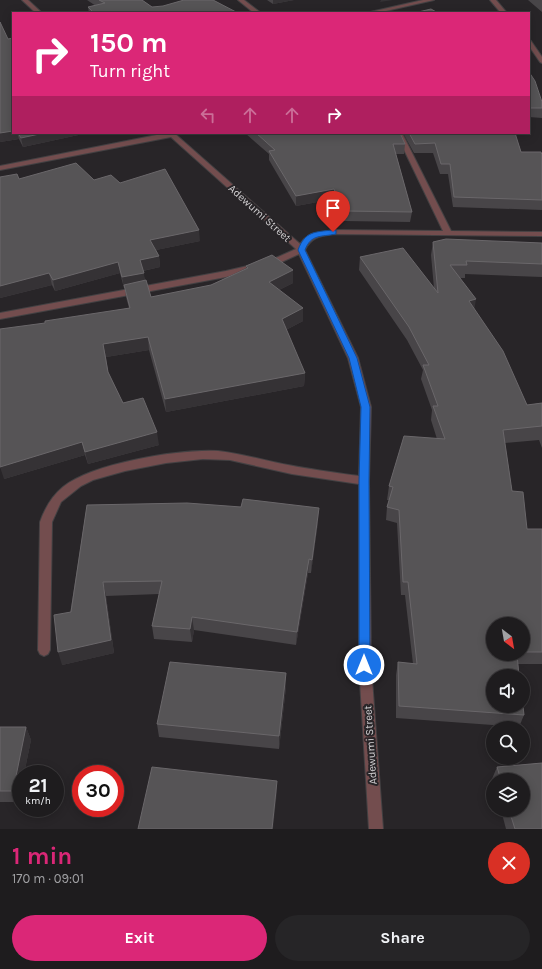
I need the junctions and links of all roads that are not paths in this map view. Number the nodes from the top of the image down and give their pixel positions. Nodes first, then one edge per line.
1 (25, 0) edge
2 (241, 0) edge
3 (431, 0) edge
4 (493, 0) edge
5 (38, 12) edge
6 (257, 12) edge
7 (374, 12) edge
8 (503, 12) edge
9 (530, 43) edge
10 (542, 60) edge
11 (171, 134) edge
12 (399, 134) edge
13 (0, 168) edge
14 (448, 233) junction
15 (542, 234) edge
16 (301, 250) junction
17 (0, 316) edge
18 (364, 481) junction
19 (44, 650) dead end
20 (376, 829) edge

1 - 5 street
2 - 6 street
3 - 7 street
4 - 8 street
9 - 10 street
11 - 13 street
11 - 16 street, Adewumi Street
12 - 14 street
14 - 15 street
14 - 16 street
16 - 17 street
16 - 18 street, Adewumi Street
18 - 19 street
18 - 20 street, Adewumi Street

